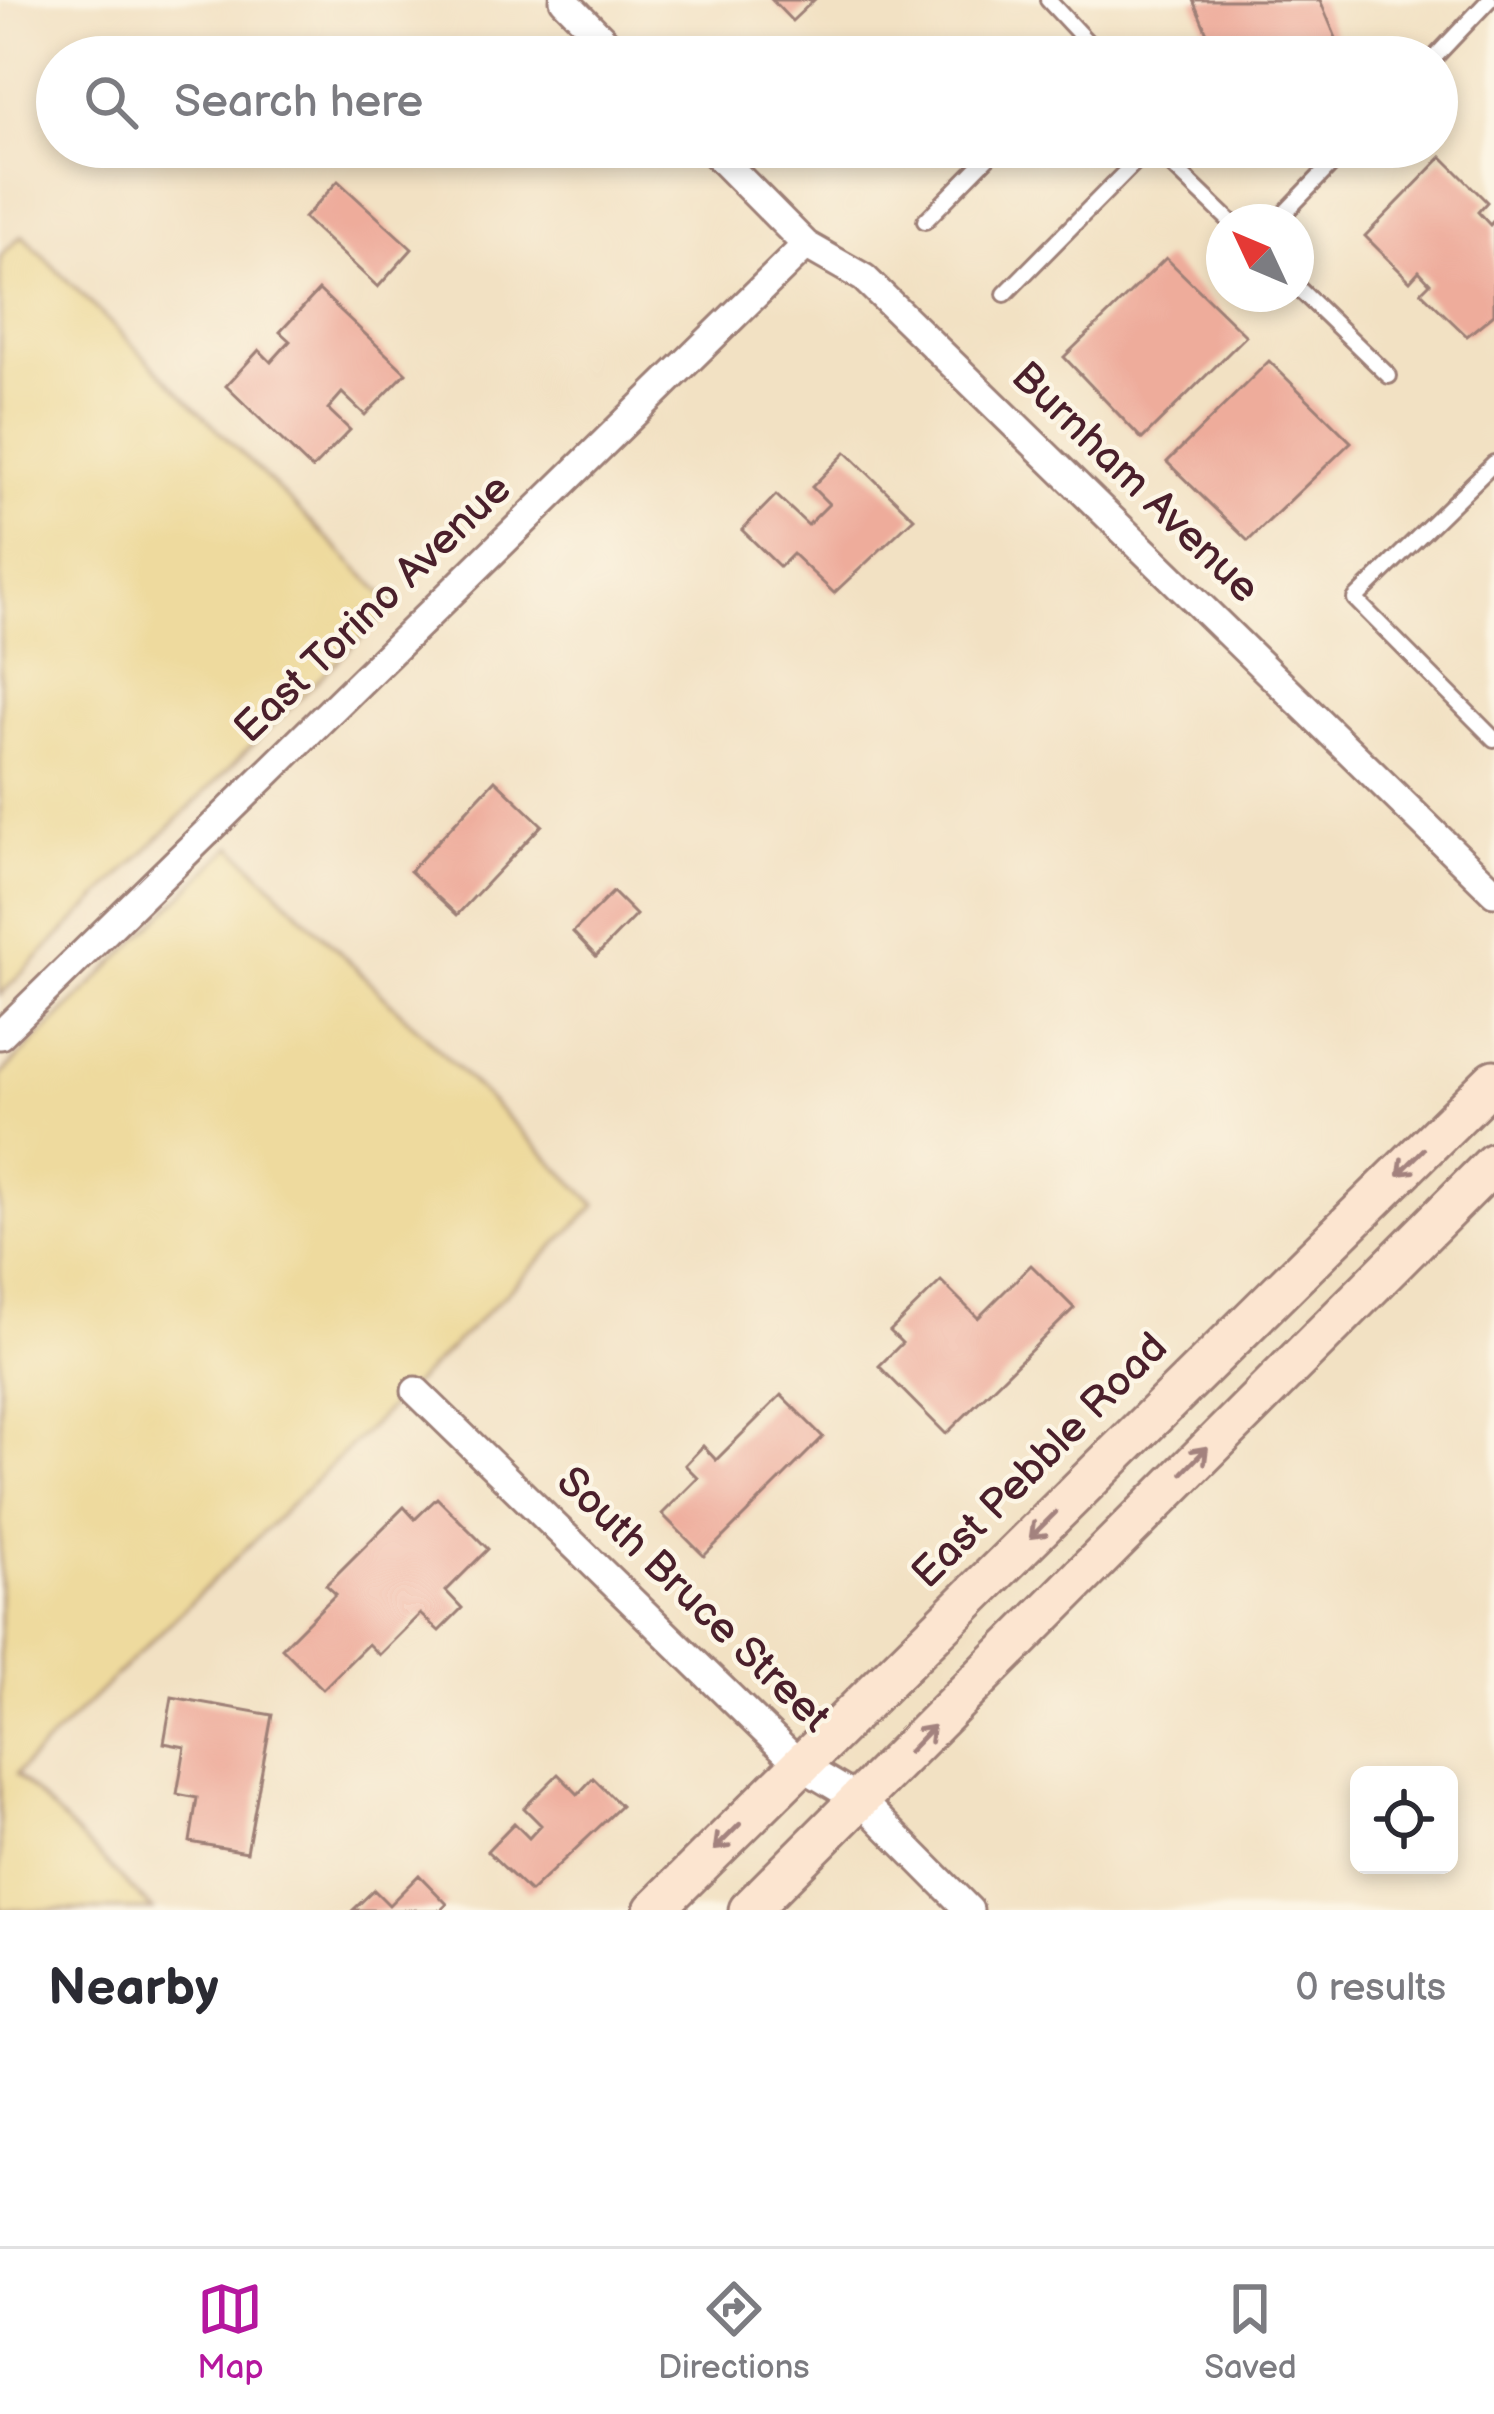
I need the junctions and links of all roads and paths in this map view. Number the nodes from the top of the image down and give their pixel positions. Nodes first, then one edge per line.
1 (564, 0) edge
2 (1048, 0) edge
3 (1489, 0) edge
4 (599, 36) edge
5 (1079, 36) edge
6 (1455, 36) edge
7 (730, 168) edge
8 (977, 168) edge
9 (1131, 168) edge
10 (1174, 168) edge
11 (1328, 168) edge
12 (1212, 204) edge
13 (1293, 204) edge
14 (925, 221) dead end
15 (806, 245) junction
16 (1005, 294) dead end
17 (1314, 303) edge
18 (1389, 376) dead end
19 (1494, 464) edge
20 (1494, 739) edge
21 (1494, 892) edge
22 (0, 1035) edge
23 (1494, 1080) edge
24 (1494, 1163) edge
25 (416, 1391) dead end
26 (800, 1765) junction
27 (861, 1801) junction
28 (654, 1910) edge
29 (749, 1910) edge
30 (969, 1910) edge

1 - 4 street
2 - 5 lane
3 - 6 lane
7 - 15 street, Burnham Avenue
8 - 14 lane
9 - 16 lane
10 - 12 lane
11 - 13 lane
15 - 21 street, Burnham Avenue
15 - 22 street, East Torino Avenue
17 - 18 lane
19 - 20 lane
23 -> 26 main road, East Pebble Road
27 -> 24 main road
25 - 26 street, South Bruce Street
26 - 27 street, South Bruce Street
26 -> 28 main road, East Pebble Road
27 - 29 main road
27 - 30 street, South Bruce Street

